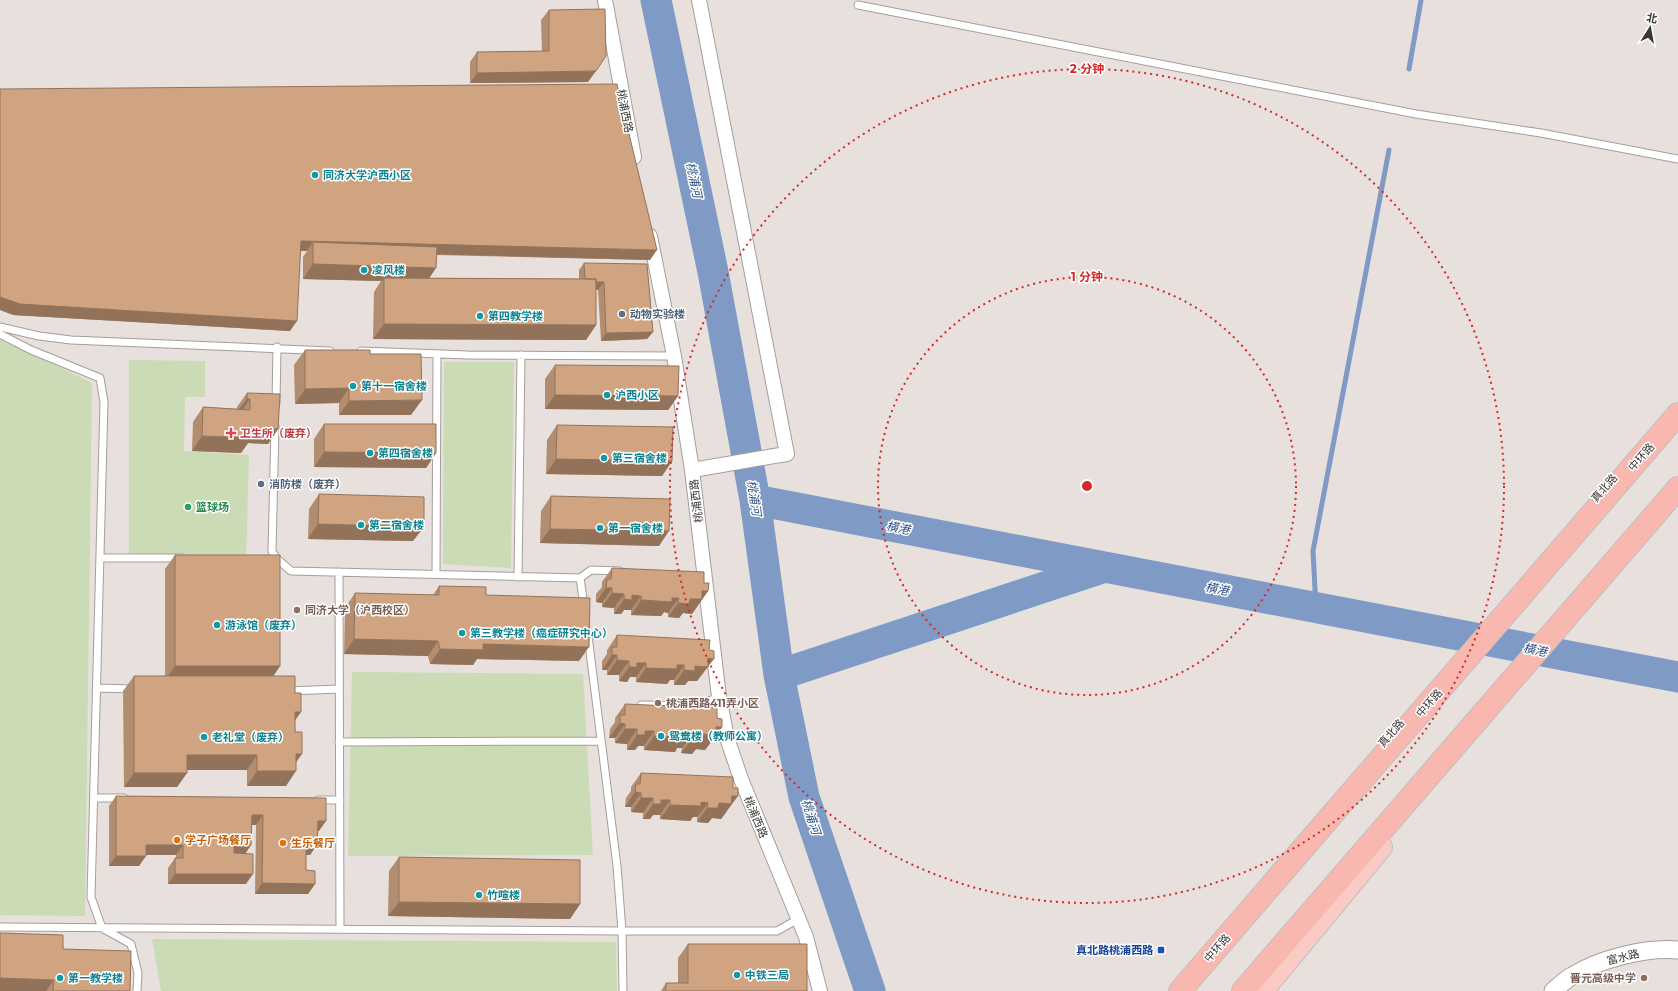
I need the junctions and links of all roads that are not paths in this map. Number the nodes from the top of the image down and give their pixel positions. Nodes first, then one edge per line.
1 (605, 0) edge
2 (699, 0) edge
3 (858, 5) dead end
4 (1678, 159) edge
5 (637, 170) edge
6 (647, 225) edge
7 (0, 327) edge
8 (0, 334) edge
9 (277, 347) junction
10 (338, 351) edge
11 (353, 351) edge
12 (437, 354) junction
13 (521, 355) junction
14 (674, 356) junction
15 (1678, 403) edge
16 (1678, 414) edge
17 (692, 470) junction
18 (1678, 488) edge
19 (1678, 501) edge
20 (100, 558) junction
21 (187, 558) edge
22 (266, 558) edge
23 (276, 558) junction
24 (628, 571) edge
25 (339, 572) junction
26 (436, 574) junction
27 (518, 577) junction
28 (580, 578) junction
29 (97, 688) junction
30 (144, 689) edge
31 (338, 690) junction
32 (276, 691) edge
33 (719, 696) junction
34 (636, 704) edge
35 (601, 741) junction
36 (339, 742) junction
37 (94, 798) junction
38 (134, 798) edge
39 (308, 800) edge
40 (340, 800) junction
41 (793, 922) dead end
42 (0, 927) edge
43 (102, 928) junction
44 (340, 929) junction
45 (622, 931) junction
46 (1678, 950) edge
47 (137, 991) edge
48 (623, 991) edge
49 (820, 991) edge
50 (1168, 991) edge
51 (1180, 991) edge
52 (1243, 991) edge
53 (1262, 991) edge
54 (1553, 991) edge

1 - 5 street, 桃浦西路
2 - 17 street, bridge
3 - 4 lane
6 - 14 street, 桃浦西路
7 - 9 lane
8 - 20 lane
9 - 10 lane
9 - 23 lane
11 - 12 lane
12 - 13 lane
12 - 26 lane
13 - 14 lane
13 - 27 lane
14 - 17 street, 桃浦西路
15 - 50 main road, 真北路
16 - 51 highway, 中环路
17 - 33 street, 桃浦西路
18 - 52 highway
19 - 53 main road
20 - 21 lane
20 - 29 lane
22 - 23 lane
23 - 25 lane
24 - 28 lane
25 - 26 lane
25 - 31 lane
26 - 27 lane
27 - 28 lane
28 - 35 lane
29 - 30 lane
29 - 37 lane
31 - 32 lane
31 - 36 lane
33 - 34 lane
33 - 49 street, 桃浦西路
35 - 36 lane
35 - 45 lane
36 - 40 lane
37 - 38 lane
37 - 43 lane
39 - 40 lane
40 - 44 lane
41 - 45 lane
42 - 43 lane
43 - 44 lane
43 - 47 lane
44 - 45 lane
45 - 48 lane
46 - 54 street, 富水路

